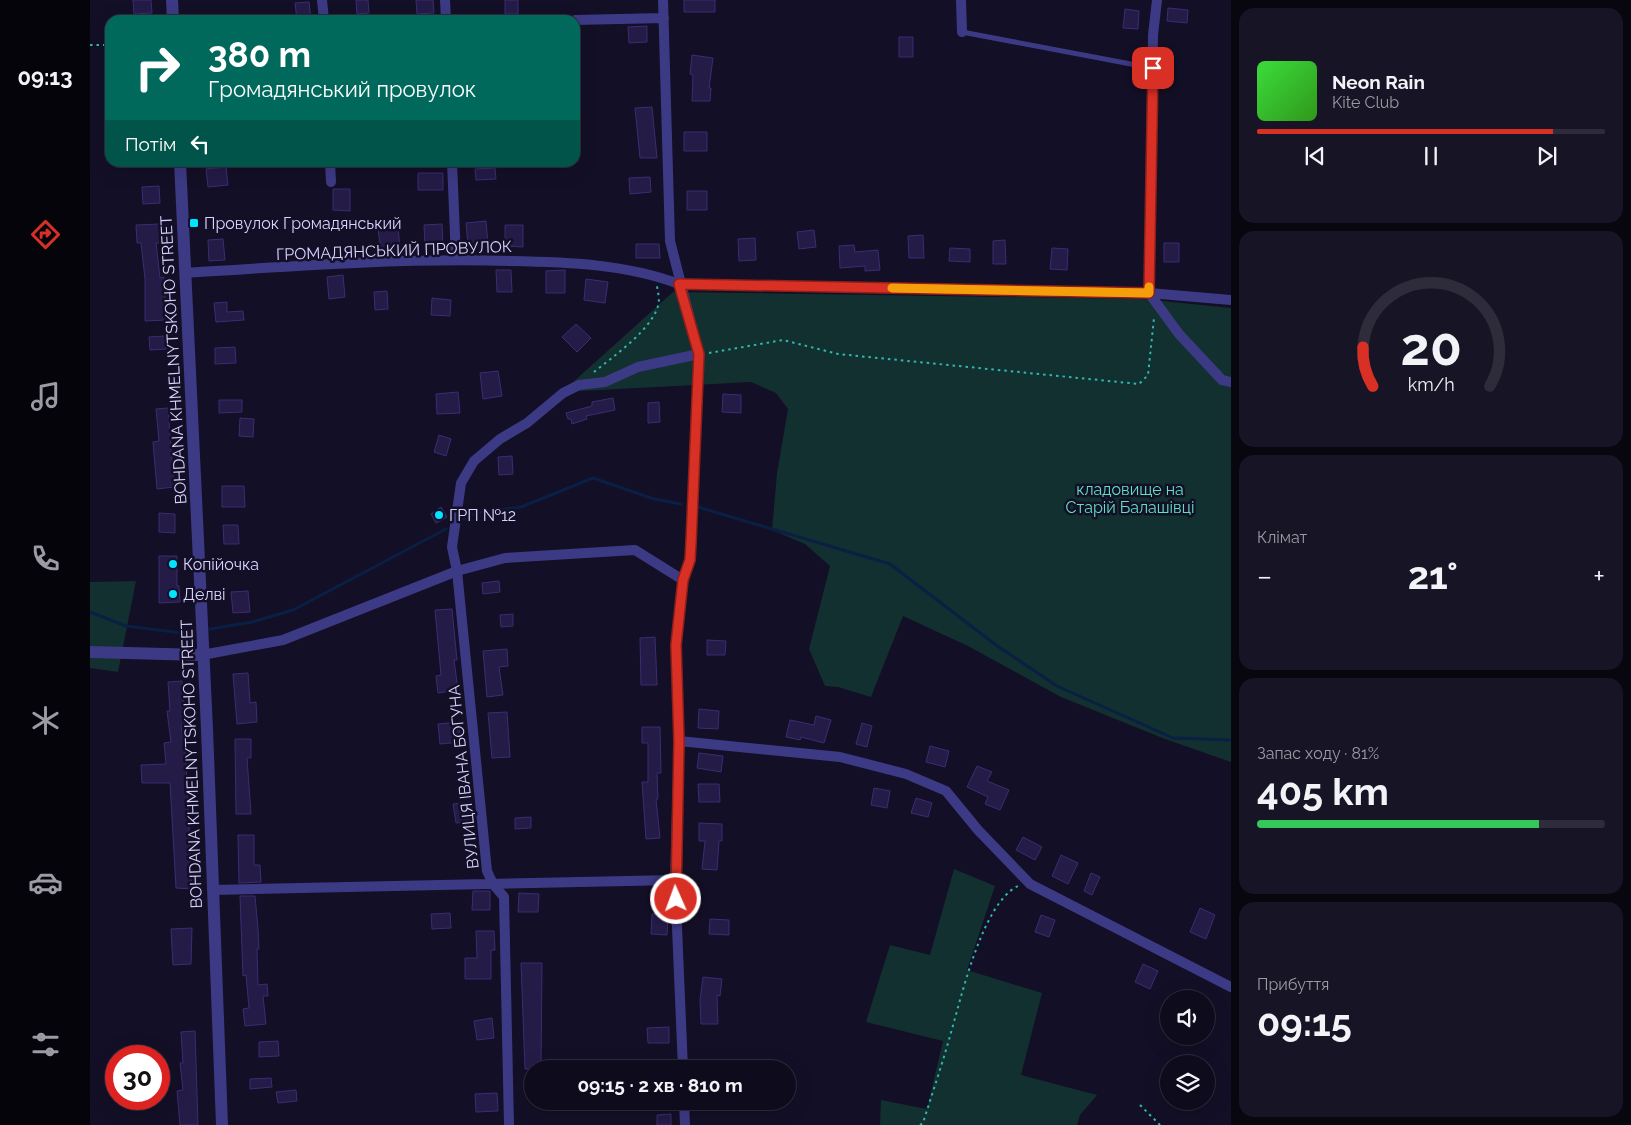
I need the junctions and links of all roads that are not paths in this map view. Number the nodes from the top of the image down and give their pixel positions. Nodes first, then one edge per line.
1 (172, 0) edge
2 (322, 0) edge
3 (445, 0) edge
4 (663, 0) edge
5 (961, 0) edge
6 (1157, 0) edge
7 (173, 15) edge
8 (324, 15) edge
9 (446, 15) edge
10 (664, 18) junction
11 (580, 20) edge
12 (962, 32) joint
13 (1153, 68) junction
14 (180, 167) edge
15 (330, 167) edge
16 (452, 167) edge
17 (331, 182) dead end
18 (456, 260) junction
19 (185, 273) junction
20 (679, 284) junction
21 (1149, 293) junction
22 (1231, 300) edge
23 (699, 354) junction
24 (1231, 382) edge
25 (457, 571) junction
26 (683, 580) junction
27 (90, 652) edge
28 (202, 656) junction
29 (679, 741) junction
30 (675, 880) junction
31 (493, 884) junction
32 (213, 890) junction
33 (1231, 987) edge
34 (683, 1060) edge
35 (684, 1110) edge
36 (222, 1125) edge
37 (509, 1125) edge
38 (685, 1125) edge

1 - 7 street
2 - 8 street
3 - 9 street
4 - 10 street
5 - 12 street
6 - 13 street
10 - 11 street
10 - 20 street
12 - 13 lane
13 - 21 street
14 - 19 street, BOHDANA KHMELNYTSKOHO STREET
15 - 17 street
16 - 18 street
18 - 19 street, ГРОМАДЯНСЬКИЙ ПРОВУЛОК
18 - 20 street, ГРОМАДЯНСЬКИЙ ПРОВУЛОК
19 - 28 street, BOHDANA KHMELNYTSKOHO STREET
20 - 21 street, ГРОМАДЯНСЬКИЙ ПРОВУЛОК
20 - 23 street
21 - 22 street, ГРОМАДЯНСЬКИЙ ПРОВУЛОК
21 - 24 street
23 - 25 street
23 - 26 street
25 - 26 street
25 - 28 street
25 - 31 street, ВУЛИЦЯ ІВАНА БОГУНА
26 - 29 street
27 - 28 street
28 - 32 street, BOHDANA KHMELNYTSKOHO STREET
29 - 30 street
29 - 33 street
30 - 31 street
30 - 34 street
31 - 32 street
31 - 37 street, ВУЛИЦЯ ІВАНА БОГУНА
32 - 36 street, BOHDANA KHMELNYTSKOHO STREET
35 - 38 street

